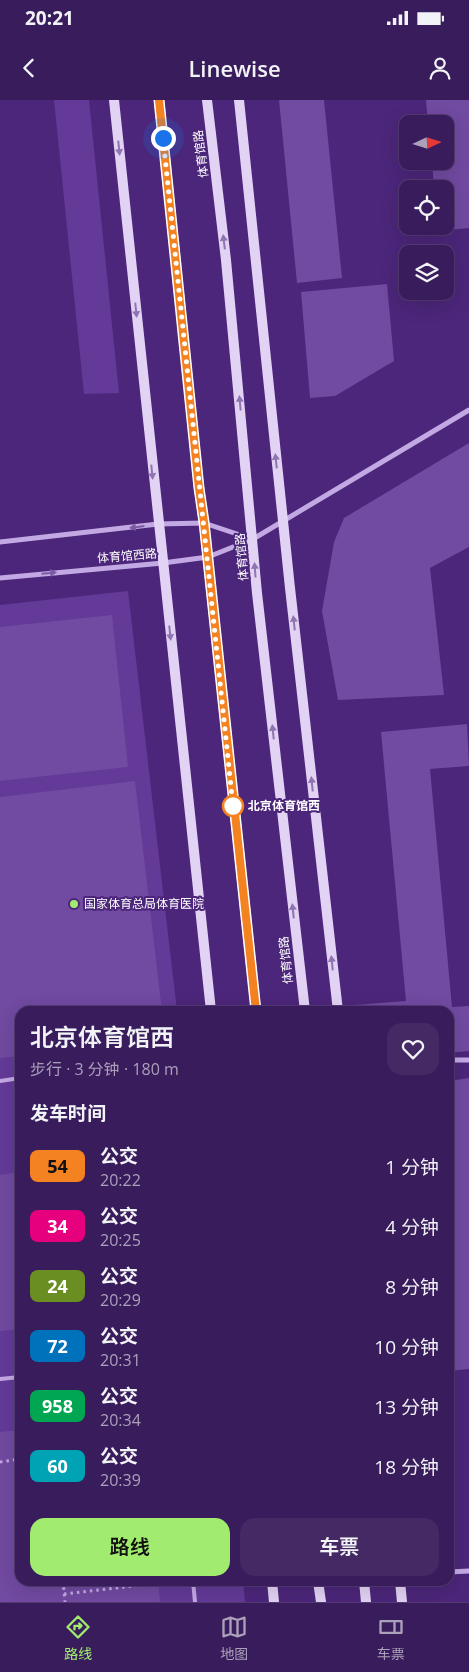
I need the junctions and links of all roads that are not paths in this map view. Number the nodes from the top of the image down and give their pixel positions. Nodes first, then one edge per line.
1 (114, 100) edge
2 (159, 100) edge
3 (207, 100) edge
4 (239, 100) edge
5 (469, 410) edge
6 (204, 522) junction
7 (283, 522) junction
8 (158, 524) junction
9 (253, 539) junction
10 (0, 542) edge
11 (208, 557) junction
12 (163, 563) junction
13 (0, 578) edge
14 (210, 1006) edge
15 (255, 1006) edge
16 (304, 1006) edge
17 (337, 1006) edge
18 (454, 1060) edge
19 (469, 1060) edge
20 (15, 1079) edge
21 (0, 1081) edge
22 (15, 1378) edge
23 (0, 1379) edge
24 (469, 1571) edge
25 (454, 1572) edge
26 (193, 1586) edge
27 (272, 1586) edge
28 (318, 1586) edge
29 (364, 1586) edge
30 (400, 1586) edge
31 (195, 1602) edge
32 (274, 1602) edge
33 (320, 1602) edge
34 (366, 1602) edge
35 (402, 1602) edge

1 -> 8 main road
2 - 6 main road
9 -> 3 main road, 体育馆路
7 -> 4 main road
5 - 7 street, 体育馆西路
6 - 8 street
6 - 9 street
6 - 11 main road
7 - 9 street, 体育馆西路
17 -> 7 main road
8 -> 10 street
8 - 12 main road
9 - 11 street, 体育馆西路
16 -> 9 main road, 体育馆路
11 - 12 street, 体育馆西路
11 - 15 main road
13 -> 12 street, 体育馆西路
12 -> 14 main road
18 - 19 street
20 - 21 lane
22 - 23 lane
24 - 25 street
26 - 31 lane
27 - 32 main road
28 - 33 main road
29 - 34 main road
30 - 35 main road

